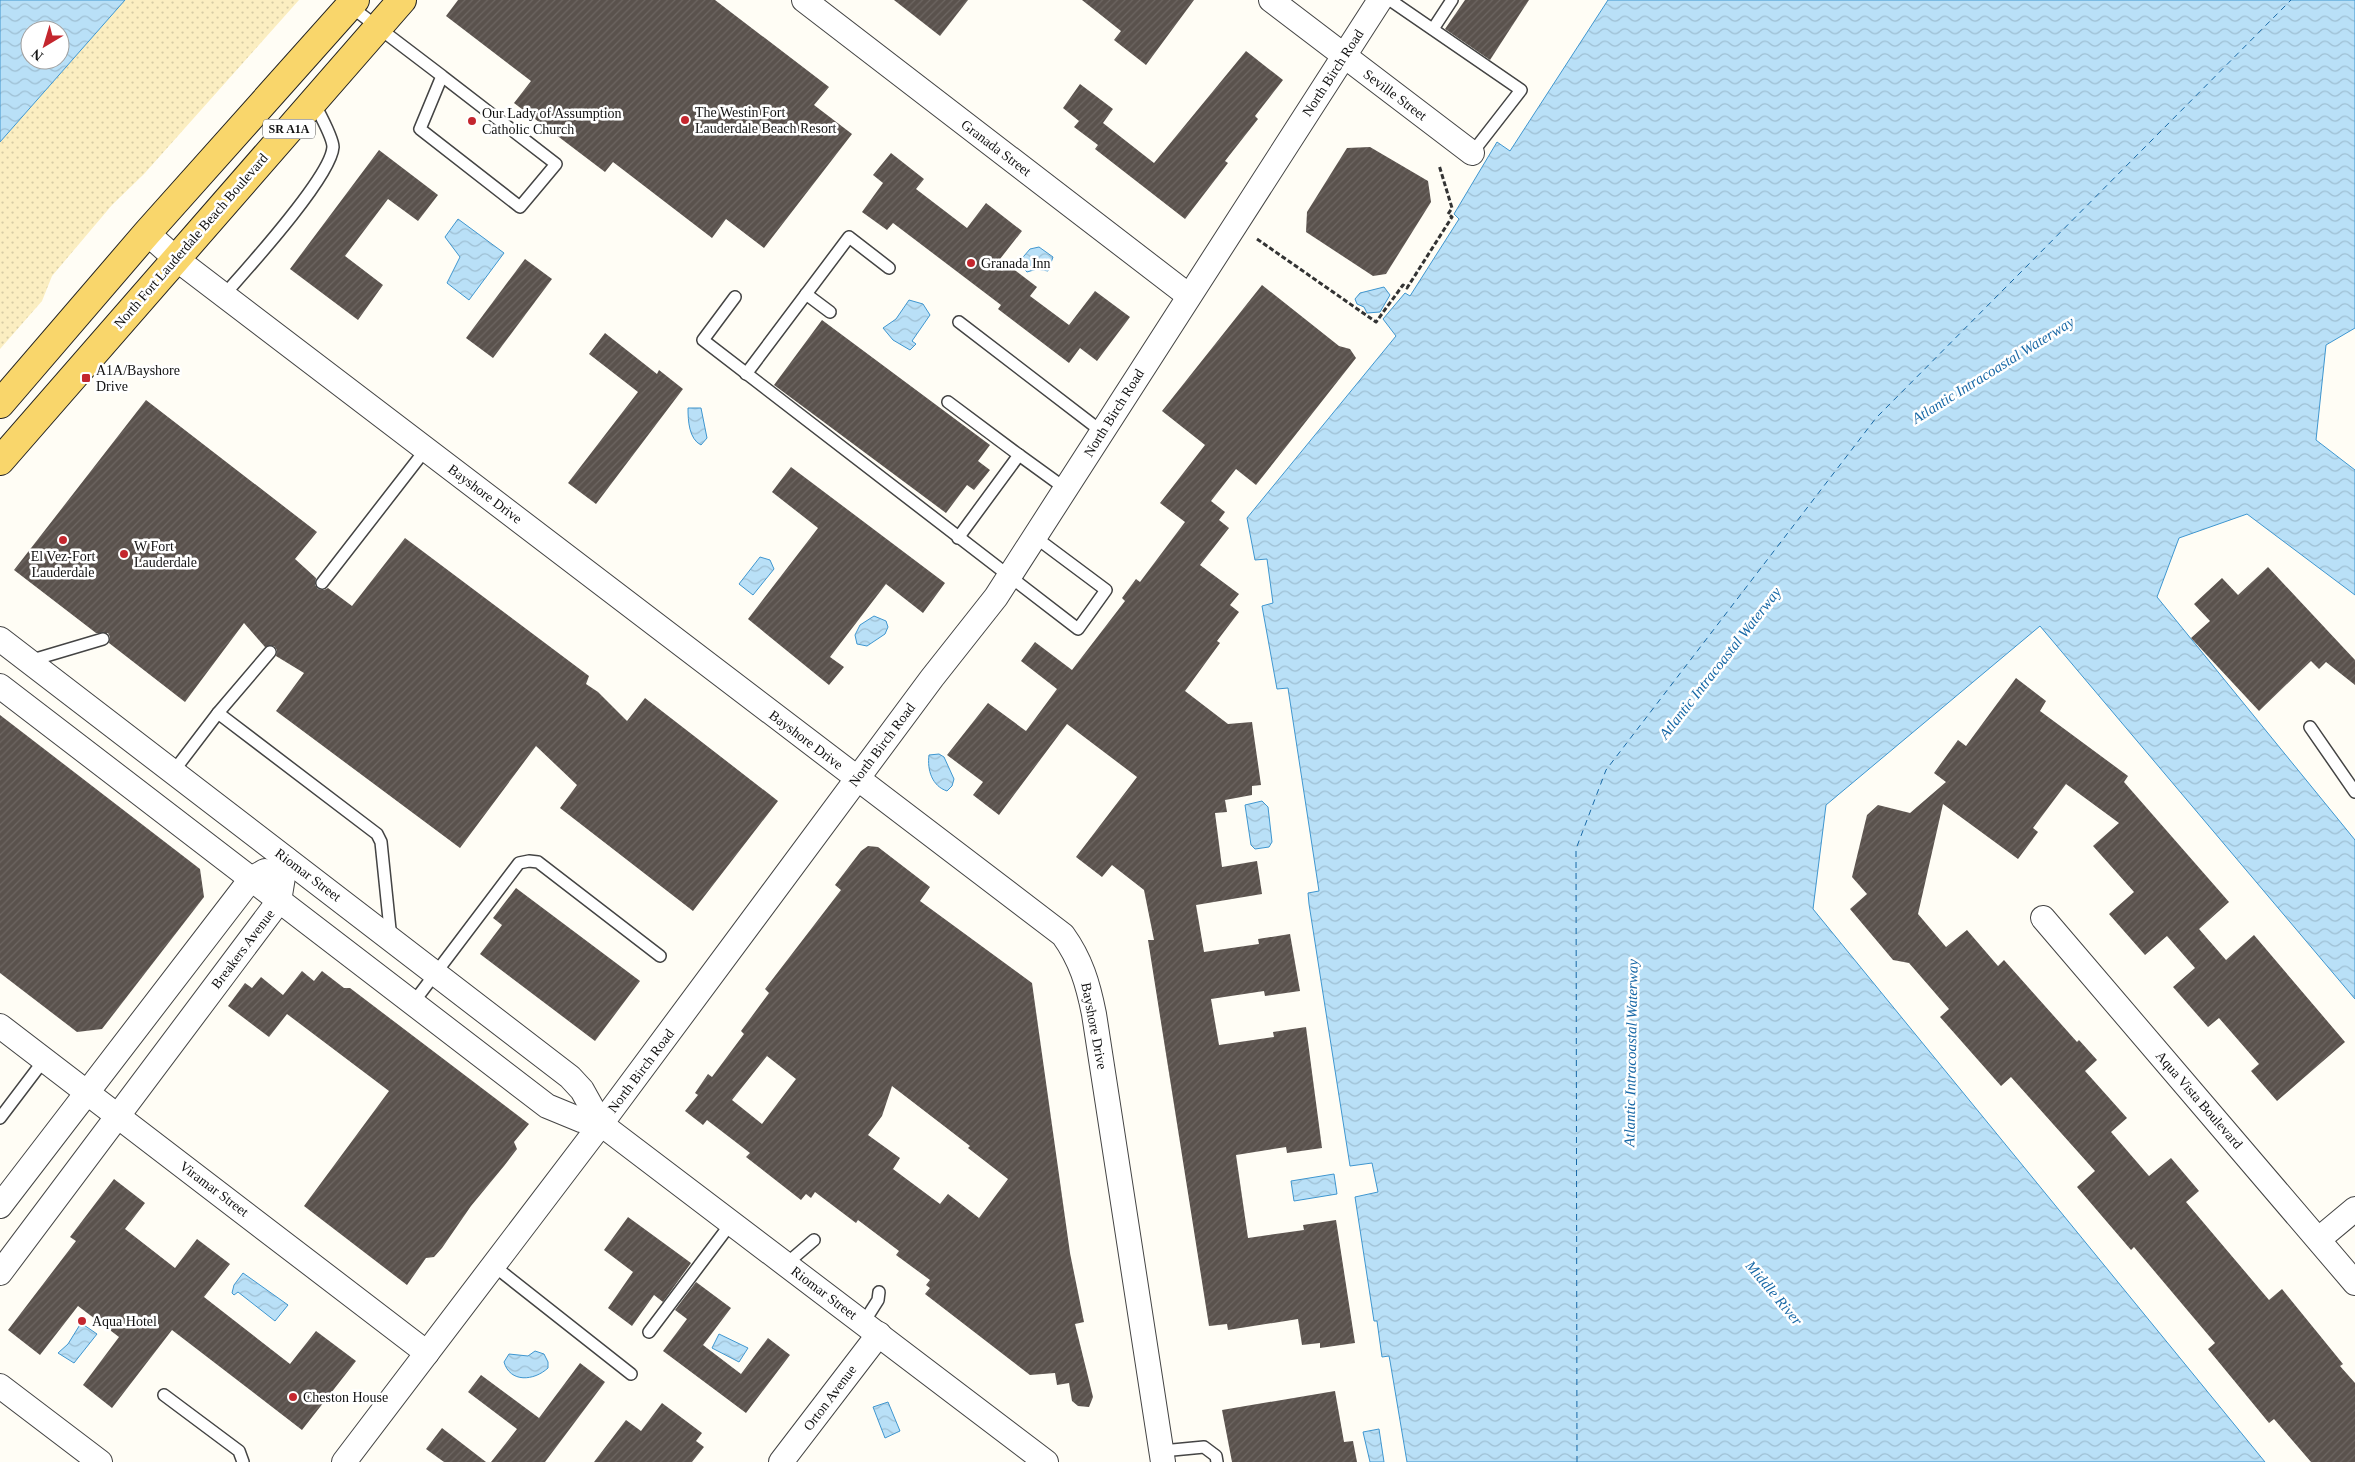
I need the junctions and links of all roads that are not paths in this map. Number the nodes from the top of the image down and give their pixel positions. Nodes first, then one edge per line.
1 (402, 0) edge
2 (804, 0) edge
3 (1271, 0) edge
4 (1380, 0) edge
5 (1390, 0) edge
6 (1452, 0) edge
7 (352, 3) edge
8 (378, 27) junction
9 (1433, 29) junction
10 (1344, 56) junction
11 (442, 76) junction
12 (313, 100) junction
13 (1472, 154) joint
14 (147, 233) junction
15 (176, 258) junction
16 (888, 268) dead end
17 (806, 294) junction
18 (224, 295) junction
19 (1189, 296) junction
20 (735, 297) dead end
21 (830, 312) dead end
22 (959, 322) dead end
23 (746, 374) junction
24 (948, 402) dead end
25 (0, 404) edge
26 (1101, 432) junction
27 (426, 449) junction
28 (1018, 455) junction
29 (0, 461) edge
30 (1066, 489) junction
31 (1035, 537) junction
32 (958, 538) junction
33 (1010, 578) junction
34 (322, 583) dead end
35 (0, 639) edge
36 (103, 639) dead end
37 (270, 652) dead end
38 (29, 661) junction
39 (0, 686) edge
40 (218, 713) junction
41 (2310, 727) dead end
42 (173, 772) junction
43 (857, 779) junction
44 (2355, 792) edge
45 (286, 859) junction
46 (252, 879) junction
47 (279, 900) junction
48 (2043, 918) dead end
49 (391, 939) junction
50 (660, 956) dead end
51 (436, 974) junction
52 (413, 1003) junction
53 (0, 1026) edge
54 (44, 1060) junction
55 (87, 1092) junction
56 (118, 1116) junction
57 (0, 1118) edge
58 (601, 1124) junction
59 (0, 1206) edge
60 (2355, 1209) edge
61 (732, 1222) junction
62 (2318, 1239) junction
63 (814, 1240) dead end
64 (786, 1264) junction
65 (494, 1266) junction
66 (0, 1273) edge
67 (2355, 1283) edge
68 (879, 1292) dead end
69 (871, 1328) junction
70 (649, 1332) dead end
71 (427, 1353) junction
72 (630, 1374) dead end
73 (0, 1386) edge
74 (164, 1395) dead end
75 (1162, 1457) edge
76 (100, 1462) edge
77 (242, 1462) edge
78 (344, 1462) edge
79 (781, 1462) edge
80 (1046, 1462) edge
81 (1217, 1462) edge

1 - 8 main road, North Fort Lauderdale Beach Boulevard / SR A1A
2 - 19 street, Granada Street
3 - 10 street, Seville Street
4 - 10 street, North Birch Road
5 - 9 lane
6 - 9 lane
7 - 8 lane
7 - 14 main road, SR A1A
8 - 11 lane
8 - 12 main road, North Fort Lauderdale Beach Boulevard / SR A1A
9 - 13 lane
10 - 13 street, Seville Street
10 - 19 street, North Birch Road
11 - 11 lane
12 - 15 main road, North Fort Lauderdale Beach Boulevard / SR A1A
12 - 18 lane
14 - 15 street, Bayshore Drive
14 - 25 main road, SR A1A
15 - 18 street, Bayshore Drive
15 - 29 main road, North Fort Lauderdale Beach Boulevard / SR A1A
16 - 17 lane
17 - 21 lane
17 - 23 lane
18 - 27 street, Bayshore Drive
19 - 26 street, North Birch Road
20 - 23 lane
22 - 26 lane
23 - 32 lane
24 - 28 lane
26 - 30 street, North Birch Road
27 - 34 lane
27 - 43 street, Bayshore Drive
28 - 30 lane
28 - 32 lane
30 - 31 street, North Birch Road
31 - 33 street, North Birch Road
31 - 33 lane
32 - 33 lane
33 - 43 street, North Birch Road
35 - 38 street, Riomar Street
36 - 38 lane
37 - 40 lane
38 - 42 street, Riomar Street
39 - 46 street, Riomar Street
40 - 42 lane
40 - 49 lane
41 - 44 lane
42 - 45 street, Riomar Street
43 - 58 street, North Birch Road
43 - 75 street, Bayshore Drive
45 - 46 street
45 - 47 street, Breakers Avenue
45 - 49 street, Riomar Street
46 - 47 street, Riomar Street
46 - 55 street
47 - 52 street, Riomar Street
47 - 56 street, Breakers Avenue
48 - 62 street, Aqua Vista Boulevard
49 - 51 street, Riomar Street
50 - 51 lane
51 - 52 lane
51 - 58 street, Riomar Street
52 - 58 street, Riomar Street
53 - 54 street, Viramar Street
54 - 55 street, Viramar Street
54 - 57 lane
55 - 56 street, Viramar Street
55 - 59 street
56 - 66 street, Breakers Avenue
56 - 71 street, Viramar Street
58 - 61 street, Riomar Street
58 - 65 street, North Birch Road
60 - 62 street
61 - 64 street, Riomar Street
61 - 70 lane
62 - 67 street, Aqua Vista Boulevard
63 - 64 lane
64 - 69 street, Riomar Street
65 - 71 street, North Birch Road
65 - 72 lane
68 - 69 lane
69 - 79 street, Orton Avenue
69 - 80 street, Riomar Street
71 - 78 street, North Birch Road
73 - 76 street
74 - 77 lane
75 - 81 lane

